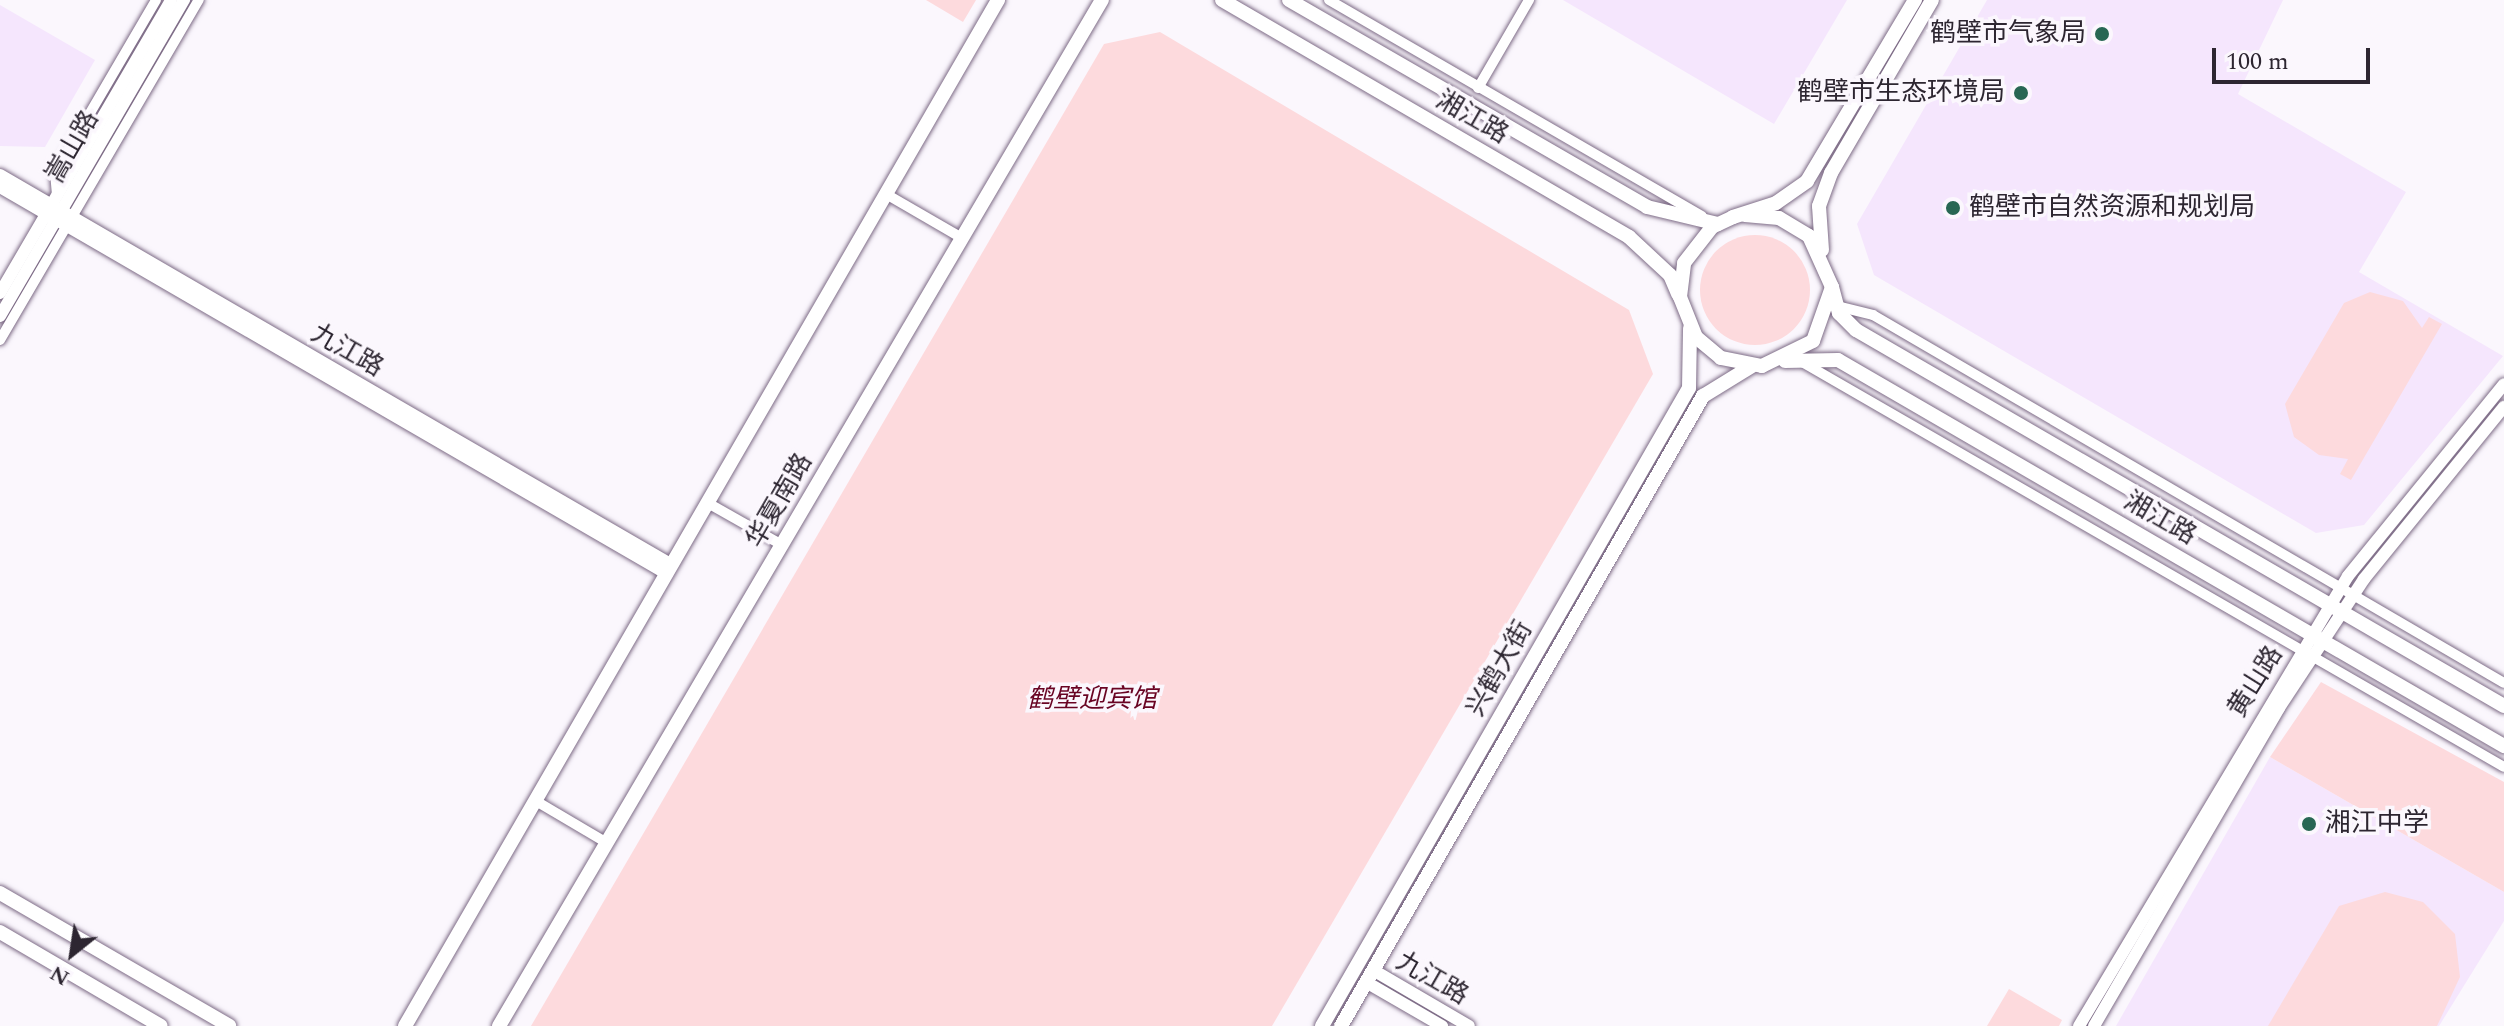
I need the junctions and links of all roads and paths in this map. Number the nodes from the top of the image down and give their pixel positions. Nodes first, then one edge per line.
1 (156, 0) edge
2 (171, 0) edge
3 (184, 0) edge
4 (199, 0) edge
5 (998, 0) edge
6 (1102, 0) edge
7 (1222, 0) edge
8 (1289, 0) edge
9 (1329, 0) edge
10 (1529, 0) edge
11 (1915, 0) edge
12 (1932, 0) edge
13 (1478, 88) junction
14 (0, 175) edge
15 (0, 187) edge
16 (886, 194) junction
17 (59, 212) junction
18 (1745, 215) junction
19 (1718, 224) junction
20 (962, 238) junction
21 (1823, 254) junction
22 (1832, 287) junction
23 (0, 293) edge
24 (1680, 297) junction
25 (1837, 306) junction
26 (0, 316) edge
27 (1690, 328) junction
28 (0, 340) edge
29 (1791, 360) junction
30 (1752, 366) junction
31 (2504, 384) edge
32 (2504, 407) edge
33 (708, 503) junction
34 (782, 545) junction
35 (670, 570) junction
36 (2340, 589) junction
37 (2352, 596) junction
38 (2336, 608) junction
39 (2317, 638) junction
40 (2308, 652) junction
41 (2504, 683) edge
42 (2504, 706) edge
43 (2504, 746) edge
44 (2504, 767) edge
45 (536, 801) junction
46 (607, 843) junction
47 (0, 893) edge
48 (0, 932) edge
49 (1370, 976) junction
50 (161, 1026) edge
51 (229, 1026) edge
52 (405, 1026) edge
53 (499, 1026) edge
54 (1322, 1026) edge
55 (1341, 1026) edge
56 (1442, 1026) edge
57 (1469, 1026) edge
58 (2079, 1026) edge
59 (2094, 1026) edge

1 - 17 street
2 - 17 street, 嵩山路
3 - 17 street, 嵩山路
4 - 17 street
5 - 16 main road
6 - 20 main road, 华夏南路
7 - 24 main road, 湘江路
8 - 19 main road, 湘江路
9 - 13 street
10 - 13 street
11 - 18 main road
12 - 21 main road
13 - 19 street
14 - 17 street, 九江路
15 - 17 street, 九江路
16 - 20 street
16 - 33 main road
17 - 23 street, 嵩山路
17 - 26 street, 嵩山路
17 - 28 street
17 - 35 street, 九江路
18 - 19 main road
18 - 21 main road
19 - 24 main road
20 - 34 main road, 华夏南路
21 - 22 main road
22 - 25 main road, 湘江路
22 - 29 main road
24 - 27 main road
25 - 36 street
25 - 38 main road, 湘江路
27 - 30 main road
27 - 54 main road, 兴鹤大街
29 - 30 main road
29 - 39 main road, 湘江路
29 - 40 street
30 - 49 main road, 兴鹤大街
31 - 36 street, 黄山路
32 - 37 street, 黄山路
33 - 34 street
33 - 35 main road
34 - 46 main road, 华夏南路
35 - 45 main road
36 - 37 street
36 - 38 street, 黄山路
37 - 38 street, 黄山路
37 - 41 street
38 - 39 street, 黄山路
38 - 42 main road, 湘江路
39 - 40 street, 黄山路
39 - 43 main road, 湘江路
40 - 44 street
40 - 58 street, 黄山路
40 - 59 street, 黄山路
45 - 46 street
45 - 52 main road
46 - 53 main road, 华夏南路
47 - 51 main road
48 - 50 main road
49 - 55 main road, 兴鹤大街
49 - 56 street, 九江路
49 - 57 street, 九江路

